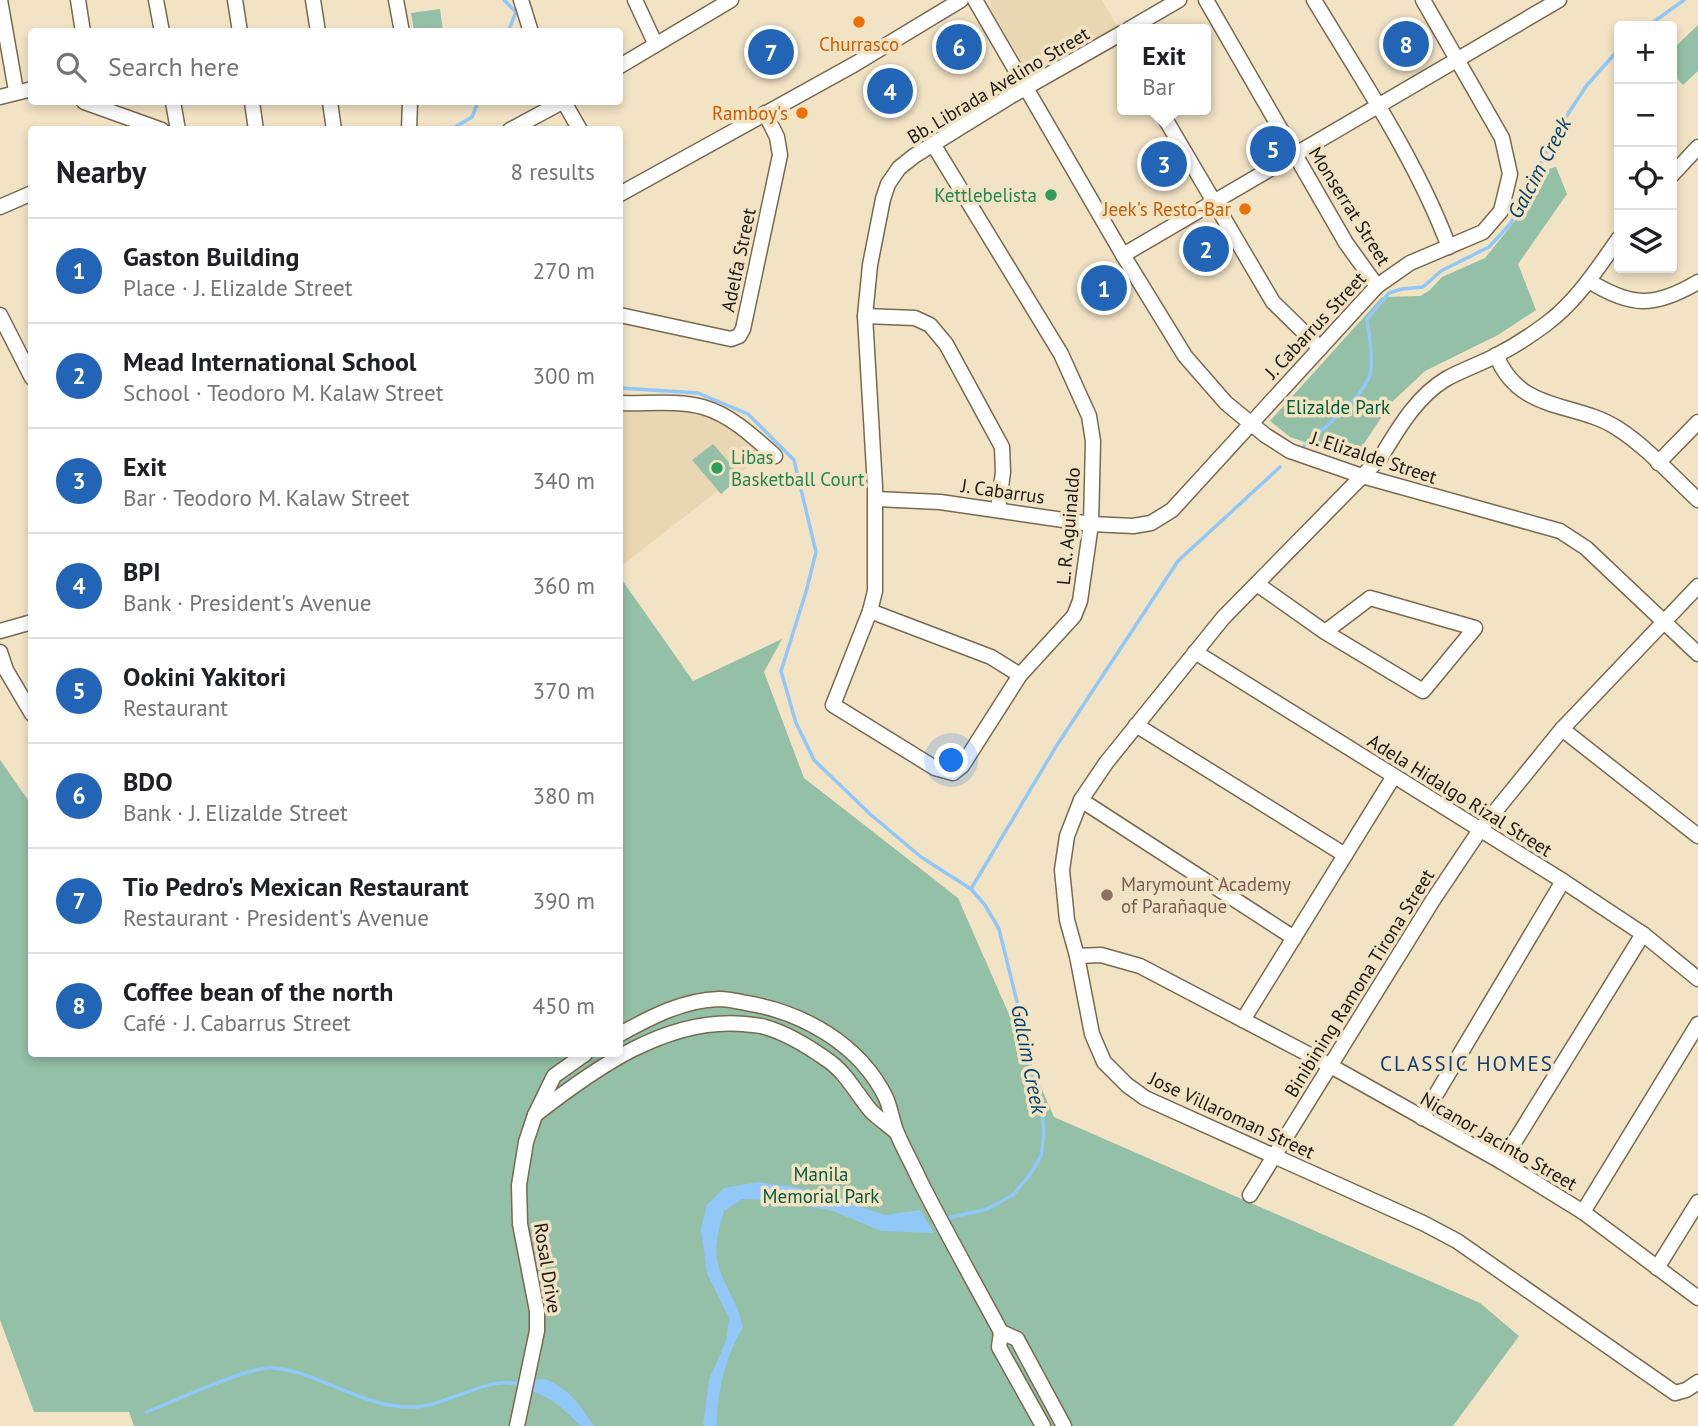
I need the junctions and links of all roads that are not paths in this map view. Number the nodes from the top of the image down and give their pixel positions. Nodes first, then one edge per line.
1 (0, 0) edge
2 (78, 0) edge
3 (156, 0) edge
4 (235, 0) edge
5 (313, 0) edge
6 (396, 0) edge
7 (521, 0) edge
8 (635, 0) edge
9 (731, 0) edge
10 (961, 0) edge
11 (975, 0) edge
12 (1179, 0) edge
13 (1206, 0) edge
14 (1314, 0) edge
15 (1423, 0) edge
16 (1559, 0) edge
17 (1141, 24) edge
18 (82, 28) edge
19 (161, 28) edge
20 (239, 28) edge
21 (317, 28) edge
22 (401, 28) edge
23 (530, 28) edge
24 (1117, 39) edge
25 (655, 43) junction
26 (1457, 59) junction
27 (623, 64) edge
28 (1027, 89) junction
29 (28, 90) edge
30 (16, 91) junction
31 (0, 97) edge
32 (96, 105) edge
33 (174, 105) edge
34 (252, 105) edge
35 (330, 105) edge
36 (410, 105) edge
37 (557, 105) edge
38 (565, 105) edge
39 (1377, 105) junction
40 (765, 113) junction
41 (1163, 115) edge
42 (151, 126) edge
43 (177, 126) edge
44 (255, 126) edge
45 (333, 126) edge
46 (408, 126) edge
47 (518, 126) edge
48 (578, 126) edge
49 (933, 144) junction
50 (1698, 147) edge
51 (1296, 155) junction
52 (1677, 170) edge
53 (623, 192) edge
54 (28, 195) edge
55 (1214, 202) junction
56 (0, 207) edge
57 (1614, 245) edge
58 (1450, 247) junction
59 (1123, 255) junction
60 (1589, 281) junction
61 (1698, 282) edge
62 (1377, 286) junction
63 (0, 315) edge
64 (623, 316) edge
65 (866, 316) junction
66 (1320, 348) junction
67 (1496, 355) junction
68 (28, 370) edge
69 (623, 403) edge
70 (1698, 422) edge
71 (1250, 423) junction
72 (775, 456) dead end
73 (1658, 463) junction
74 (1362, 476) junction
75 (876, 499) junction
76 (1698, 500) edge
77 (998, 510) junction
78 (1091, 524) junction
79 (1257, 584) junction
80 (1698, 586) edge
81 (870, 611) junction
82 (1667, 618) junction
83 (28, 623) edge
84 (0, 632) edge
85 (1325, 632) junction
86 (0, 652) edge
87 (1195, 652) junction
88 (1698, 654) edge
89 (1020, 675) junction
90 (833, 705) joint
91 (28, 707) edge
92 (1136, 724) junction
93 (1562, 729) junction
94 (1394, 776) junction
95 (1081, 800) junction
96 (1480, 830) junction
97 (1698, 836) edge
98 (1345, 855) junction
99 (1563, 881) junction
100 (1643, 934) junction
101 (1294, 937) junction
102 (1077, 956) junction
103 (1698, 979) edge
104 (1243, 1020) junction
105 (1698, 1024) edge
106 (623, 1032) edge
107 (623, 1056) edge
108 (580, 1057) edge
109 (620, 1057) edge
110 (1329, 1065) junction
111 (552, 1093) junction
112 (1422, 1118) junction
113 (896, 1132) junction
114 (1273, 1156) junction
115 (1503, 1162) junction
116 (1250, 1195) dead end
117 (1698, 1202) edge
118 (1583, 1212) junction
119 (1657, 1268) junction
120 (1698, 1298) edge
121 (1001, 1332) junction
122 (1698, 1382) edge
123 (518, 1422) edge
124 (1043, 1426) edge
125 (1064, 1426) edge

1 - 30 street
2 - 18 street
3 - 19 street
4 - 20 street
5 - 21 street
6 - 22 street
7 - 23 street
8 - 25 street
9 - 25 street
10 - 40 street
11 - 28 street, J. Elizalde Street
12 - 17 street, Bb. Librada Avelino Street
13 - 51 street, Monserrat Street
14 - 39 street
15 - 26 street, J. Cabarrus Street
16 - 26 street
24 - 28 street, Bb. Librada Avelino Street
25 - 27 street
26 - 39 street
26 - 58 street, J. Cabarrus Street
28 - 49 street, Bb. Librada Avelino Street
28 - 59 street, J. Elizalde Street
29 - 30 street
30 - 31 street
32 - 42 street
33 - 43 street
34 - 44 street
35 - 45 street
36 - 46 street
37 - 47 street
38 - 48 street
39 - 51 street
39 - 58 street
40 - 53 street
40 - 64 street, Adelfa Street
41 - 55 street
49 - 65 street, Bb. Librada Avelino Street
49 - 78 street, L. R. Aguinaldo
50 - 52 street
51 - 55 street
51 - 62 street, Monserrat Street
54 - 56 street
55 - 59 street
55 - 66 street
57 - 60 street, Jose Villaroman Street
58 - 62 street, J. Cabarrus Street
59 - 71 street, J. Elizalde Street
60 - 61 street
60 - 67 street, Jose Villaroman Street
62 - 66 street, J. Cabarrus Street
63 - 68 street
65 - 75 street, Bb. Librada Avelino Street
65 - 77 street
66 - 71 street, J. Cabarrus Street
67 - 73 street
67 - 74 street, Jose Villaroman Street
69 - 72 street
70 - 73 street
71 - 74 street, J. Elizalde Street
71 - 78 street, J. Cabarrus
73 - 76 street
74 - 79 street, Jose Villaroman Street
74 - 82 street, J. Elizalde Street
75 - 77 street, J. Cabarrus
75 - 81 street, Bb. Librada Avelino Street
77 - 78 street, J. Cabarrus
78 - 89 street, L. R. Aguinaldo
79 - 85 street
79 - 87 street, Jose Villaroman Street
80 - 82 street
81 - 89 street
81 - 90 street, Bb. Librada Avelino Street
82 - 88 street, J. Elizalde Street
82 - 93 street, Binibining Ramona Tirona Street
83 - 84 street
85 - 85 street
86 - 91 street
87 - 92 street, Jose Villaroman Street
87 - 94 street, Adela Hidalgo Rizal Street
89 - 90 street, L. R. Aguinaldo
92 - 95 street, Jose Villaroman Street
92 - 98 street
93 - 96 street, Binibining Ramona Tirona Street
93 - 97 street
94 - 96 street, Adela Hidalgo Rizal Street
94 - 98 street
95 - 101 street
95 - 102 street, Jose Villaroman Street
96 - 99 street, Adela Hidalgo Rizal Street
96 - 110 street, Binibining Ramona Tirona Street
98 - 101 street
99 - 100 street, Adela Hidalgo Rizal Street
99 - 112 street
100 - 103 street, Adela Hidalgo Rizal Street
100 - 115 street
101 - 104 street
102 - 104 street, Nicanor Jacinto Street
102 - 114 street, Jose Villaroman Street
104 - 110 street, Nicanor Jacinto Street
105 - 118 street
106 - 113 street
107 - 113 street
108 - 111 street
109 - 111 street
110 - 112 street, Nicanor Jacinto Street
110 - 114 street, Binibining Ramona Tirona Street
111 - 123 street, Rosal Drive
112 - 115 street, Nicanor Jacinto Street
113 - 121 street
114 - 116 street, Binibining Ramona Tirona Street
114 - 122 street, Jose Villaroman Street
115 - 118 street, Nicanor Jacinto Street
117 - 119 street
118 - 119 street, Nicanor Jacinto Street
119 - 120 street, Nicanor Jacinto Street
121 - 124 street
121 - 125 street

